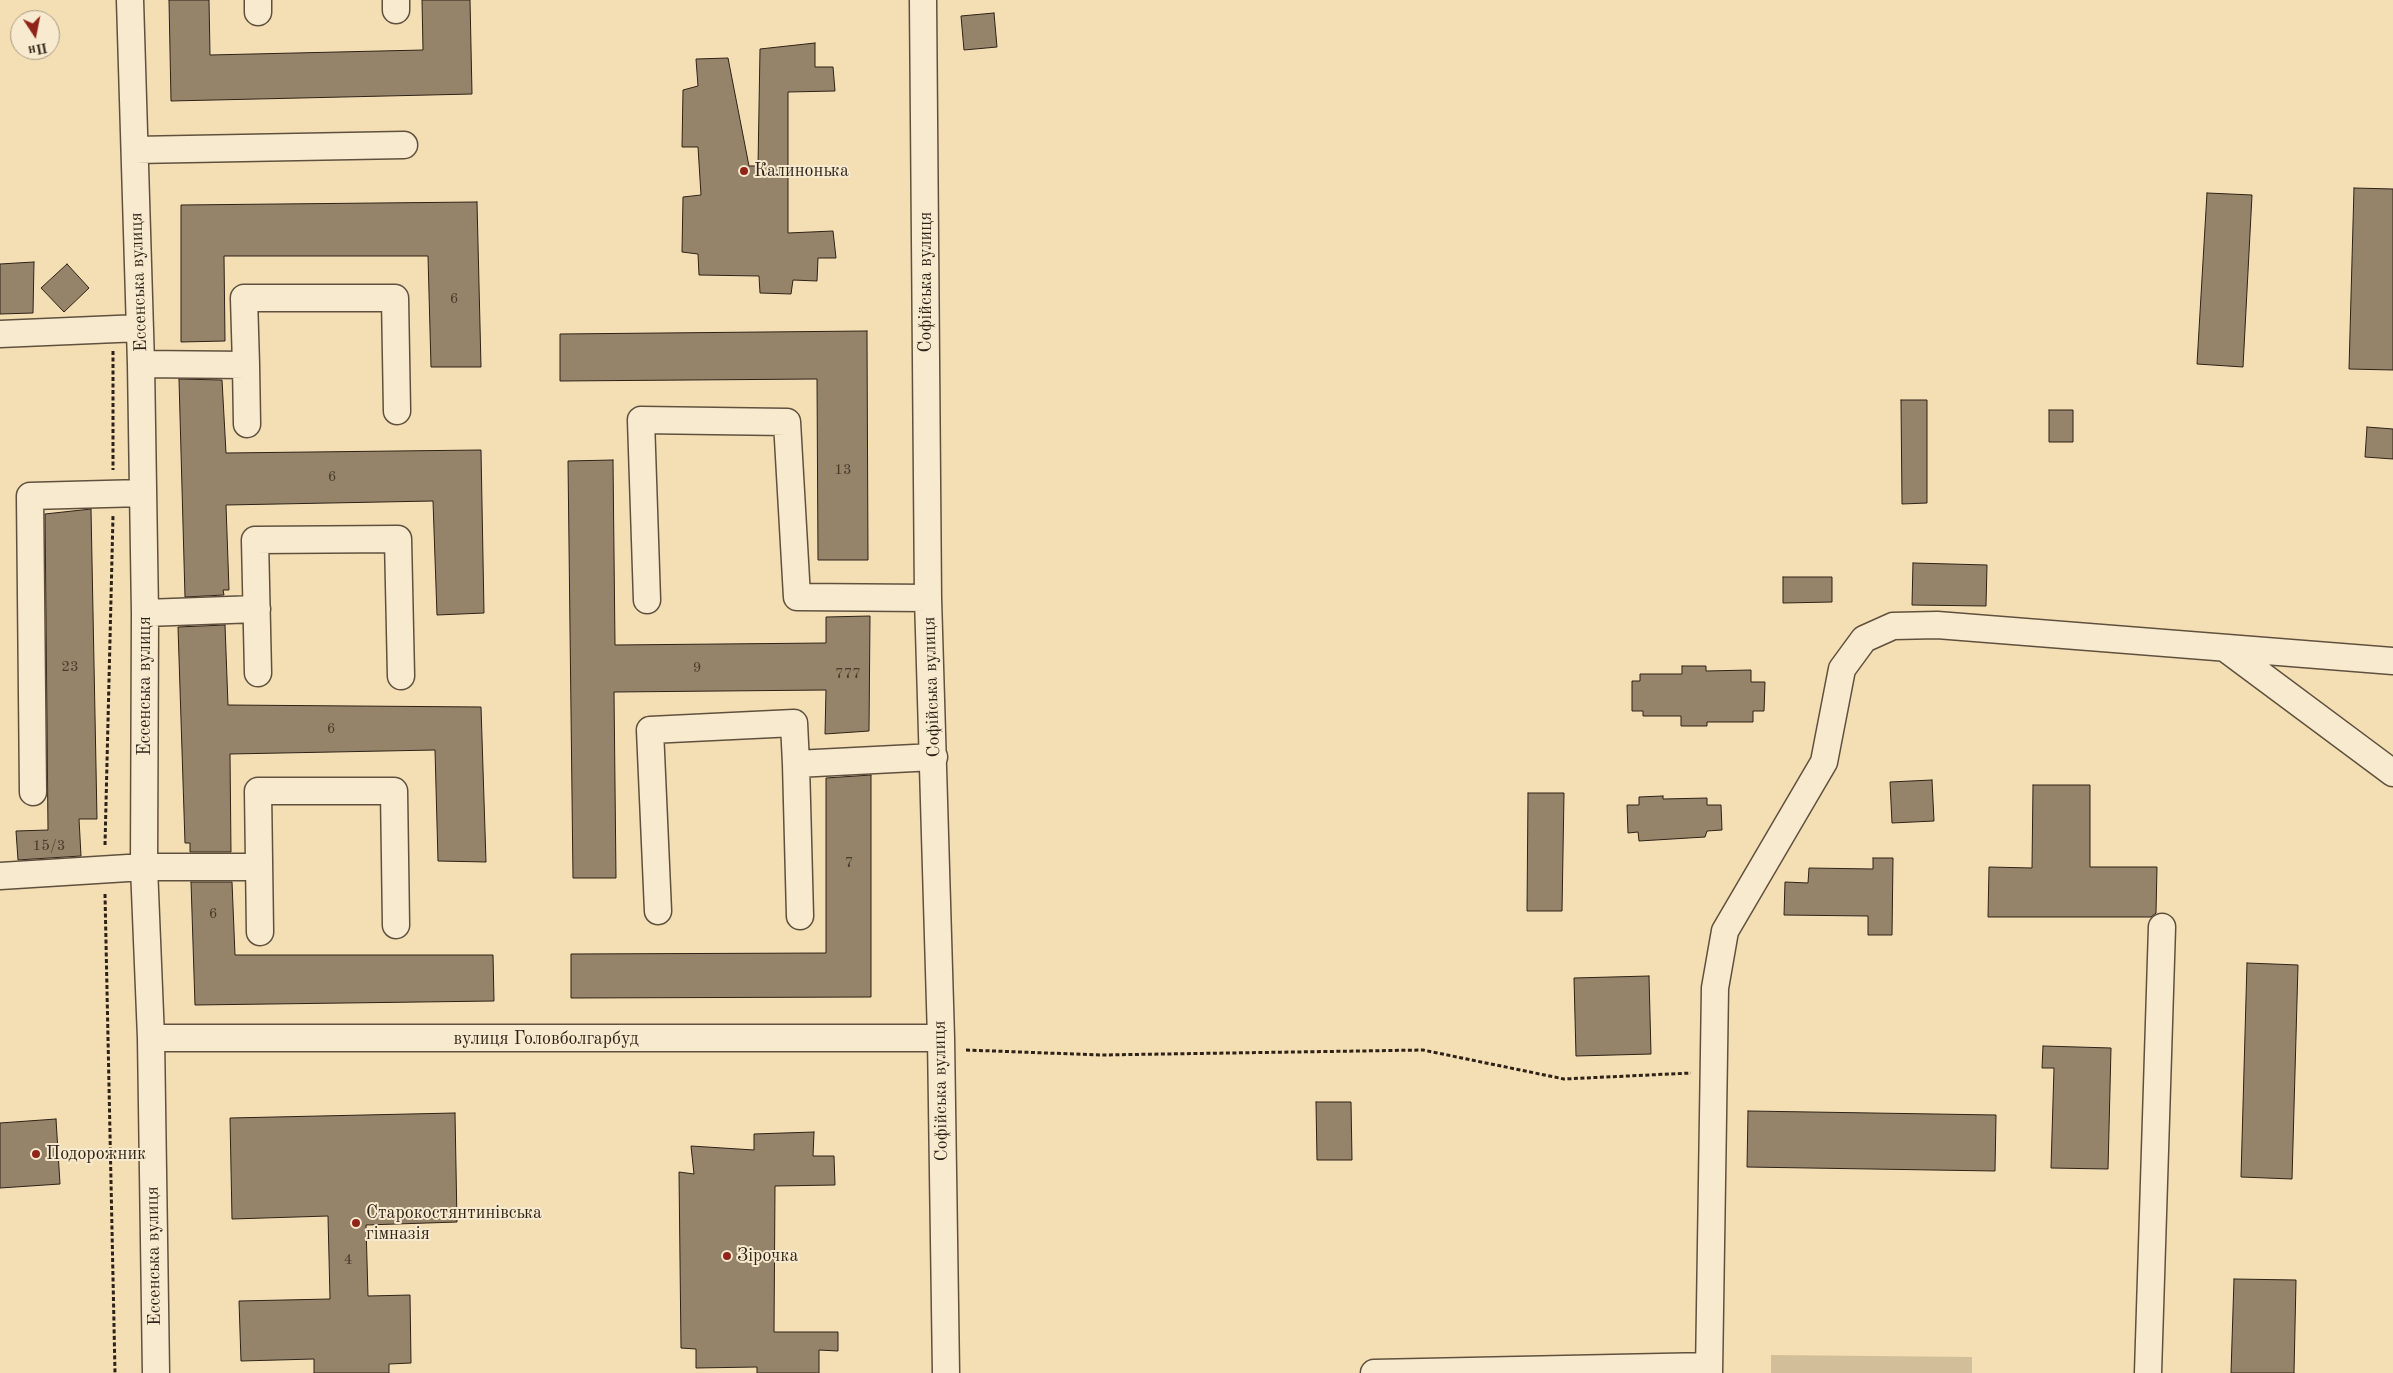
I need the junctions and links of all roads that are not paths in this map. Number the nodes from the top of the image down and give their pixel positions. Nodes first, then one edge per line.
1 (130, 0) edge
2 (923, 0) edge
3 (404, 145) dead end
4 (135, 150) junction
5 (140, 328) junction
6 (0, 334) edge
7 (141, 364) junction
8 (246, 366) junction
9 (397, 412) dead end
10 (247, 424) dead end
11 (143, 493) junction
12 (928, 598) junction
13 (647, 600) dead end
14 (257, 609) junction
15 (145, 613) junction
16 (2225, 648) junction
17 (2393, 661) edge
18 (258, 673) dead end
19 (401, 676) dead end
20 (934, 757) junction
21 (796, 764) junction
22 (2393, 773) edge
23 (33, 792) dead end
24 (144, 867) junction
25 (259, 867) junction
26 (0, 876) edge
27 (658, 911) dead end
28 (800, 916) dead end
29 (396, 925) dead end
30 (2162, 927) dead end
31 (260, 932) dead end
32 (151, 1038) junction
33 (952, 1044) junction
34 (1709, 1370) edge
35 (156, 1373) edge
36 (946, 1373) edge
37 (1374, 1373) edge
38 (2148, 1373) edge

1 - 4 street, Ессенська вулиця
2 - 12 street, Софійська вулиця
3 - 4 street
4 - 5 street, Ессенська вулиця
5 - 6 street
5 - 7 street, Ессенська вулиця
7 - 8 street
7 - 11 street, Ессенська вулиця
8 - 9 street
8 - 10 street
11 - 15 street, Ессенська вулиця
11 - 23 street
12 - 13 street
12 - 20 street, Софійська вулиця
14 - 15 street
14 - 18 street
14 - 19 street
15 - 24 street, Ессенська вулиця
16 - 17 street
16 - 22 street
16 - 34 street
20 - 21 street
20 - 33 street, Софійська вулиця
21 - 27 street
21 - 28 street
24 - 25 street
24 - 26 street
24 - 32 street, Ессенська вулиця
25 - 29 street
25 - 31 street
30 - 38 street
32 - 33 street, вулиця Головболгарбуд
32 - 35 street, Ессенська вулиця
33 - 36 street, Софійська вулиця
34 - 37 street

